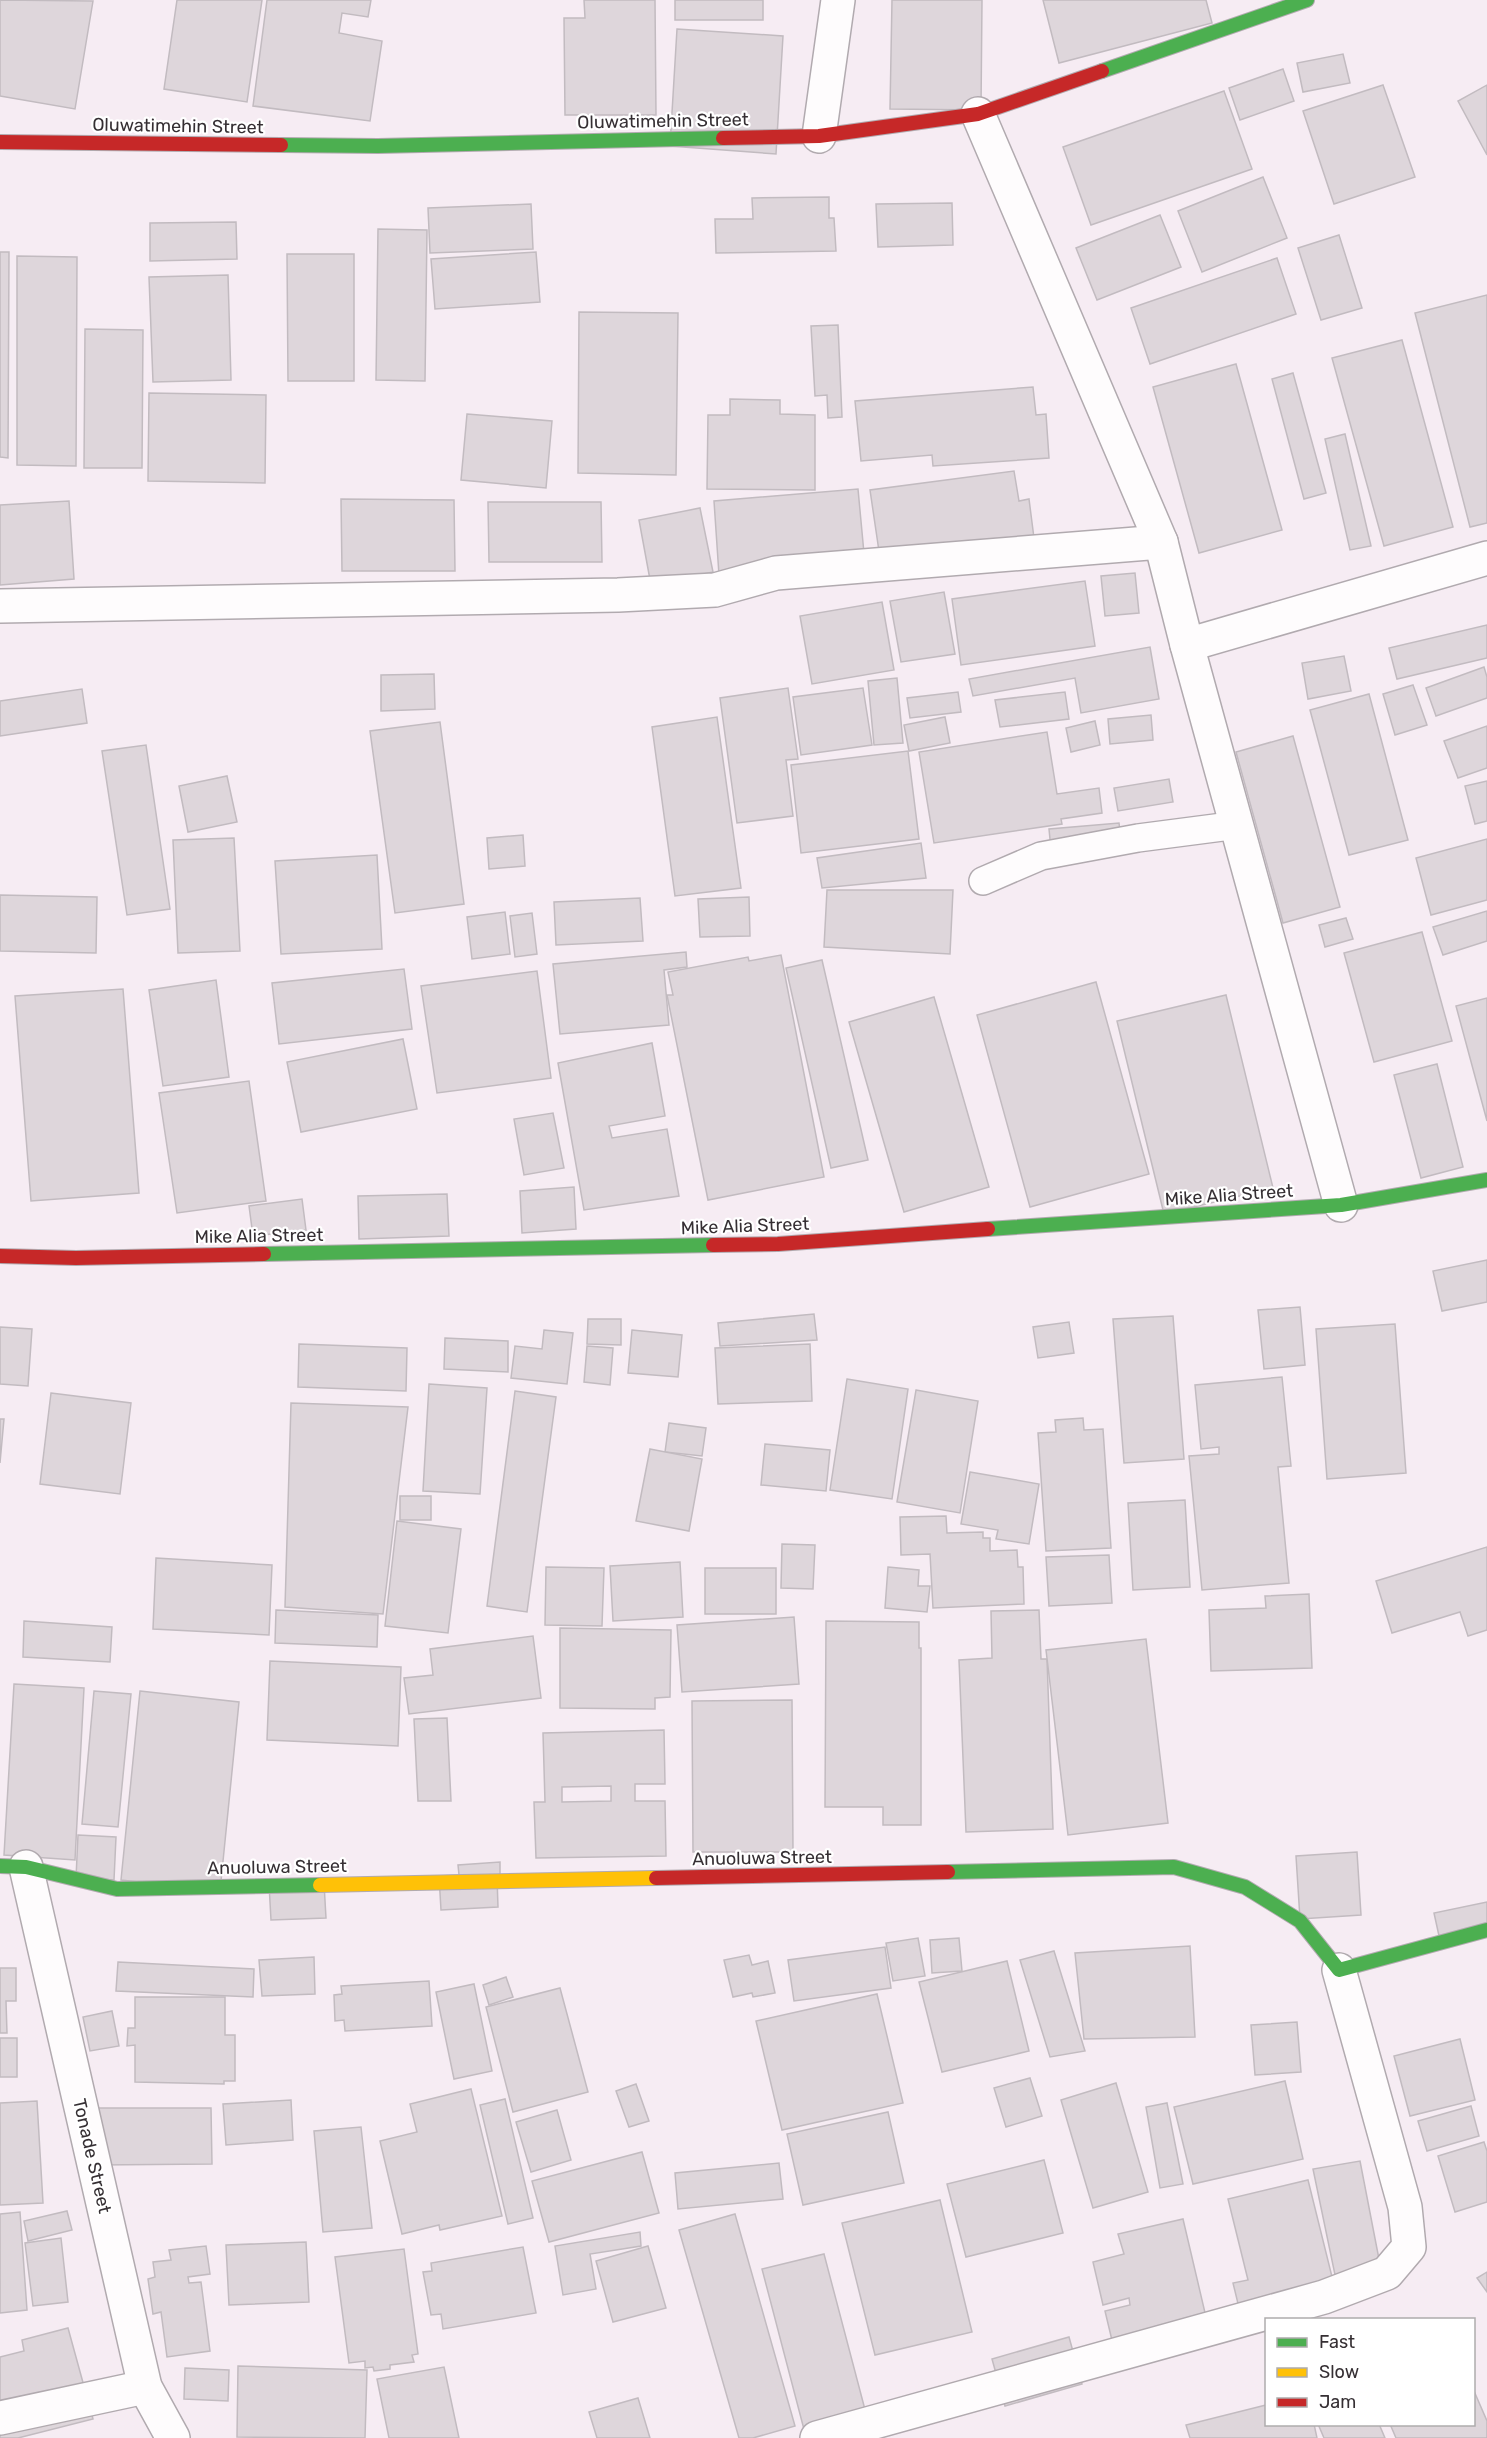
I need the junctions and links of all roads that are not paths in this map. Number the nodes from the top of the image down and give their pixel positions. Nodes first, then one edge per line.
1 (838, 0) edge
2 (1307, 0) edge
3 (978, 114) junction
4 (819, 136) junction
5 (0, 142) edge
6 (1161, 542) junction
7 (1487, 558) edge
8 (0, 606) edge
9 (1187, 645) junction
10 (1238, 825) junction
11 (983, 881) dead end
12 (1487, 1180) edge
13 (1341, 1205) junction
14 (0, 1256) edge
15 (13, 1867) edge
16 (1487, 1930) edge
17 (1339, 1970) junction
18 (145, 2387) junction
19 (0, 2418) edge
20 (173, 2438) edge
21 (817, 2438) edge

1 - 4 street
2 - 3 street, Oluwatimehin Street
3 - 4 street, Oluwatimehin Street
3 - 6 street
4 - 5 street, Oluwatimehin Street
6 - 8 street
6 - 9 street
7 - 9 street
9 - 10 street
10 - 11 lane
10 - 13 street
12 - 13 street, Mike Alia Street
13 - 14 street, Mike Alia Street
15 - 17 street, Anuoluwa Street
15 - 18 street, Tonade Street
16 - 17 street
17 - 21 street
18 - 19 street
18 - 20 street, Tonade Street

